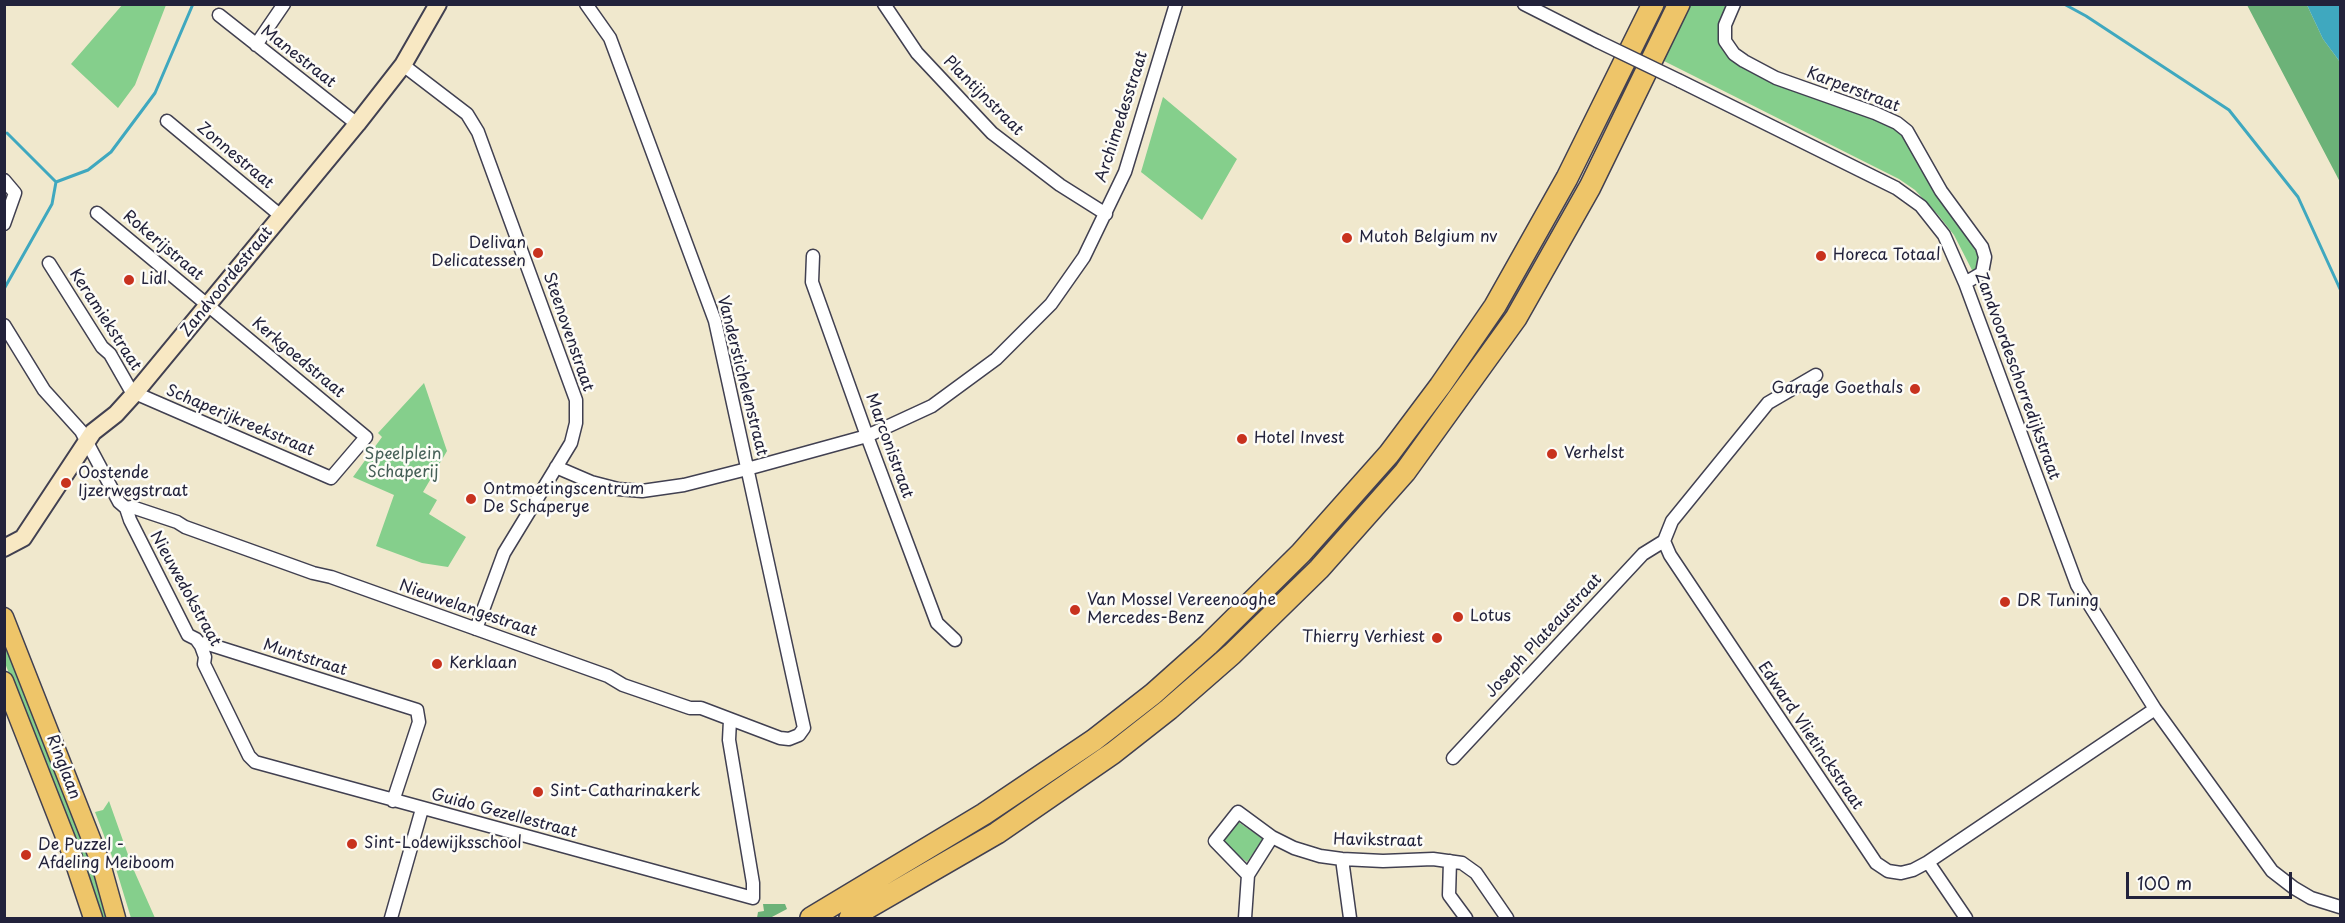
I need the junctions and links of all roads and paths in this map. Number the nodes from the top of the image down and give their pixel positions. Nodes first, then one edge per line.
1 (284, 4) edge
2 (586, 4) edge
3 (884, 4) edge
4 (1176, 4) edge
5 (1524, 4) edge
6 (1653, 4) edge
7 (1679, 4) edge
8 (1734, 4) edge
9 (435, 6) edge
10 (219, 15) dead end
11 (256, 45) junction
12 (404, 65) junction
13 (167, 121) dead end
14 (357, 124) junction
15 (4, 180) edge
16 (97, 213) dead end
17 (1106, 214) junction
18 (281, 216) junction
19 (4, 224) edge
20 (813, 256) dead end
21 (49, 263) dead end
22 (1965, 283) junction
23 (208, 305) junction
24 (4, 325) edge
25 (1816, 375) dead end
26 (135, 393) junction
27 (867, 436) junction
28 (87, 440) junction
29 (556, 468) junction
30 (747, 469) junction
31 (332, 478) joint
32 (126, 508) junction
33 (1664, 541) junction
34 (4, 548) edge
35 (4, 616) edge
36 (476, 629) junction
37 (955, 640) dead end
38 (201, 646) junction
39 (4, 681) edge
40 (2155, 709) junction
41 (730, 720) junction
42 (799, 735) joint
43 (249, 756) joint
44 (1453, 758) dead end
45 (393, 801) junction
46 (422, 809) junction
47 (1272, 837) junction
48 (1342, 859) junction
49 (1450, 861) junction
50 (1928, 862) junction
51 (1248, 875) junction
52 (2340, 907) edge
53 (93, 918) edge
54 (116, 918) edge
55 (391, 918) edge
56 (811, 918) edge
57 (850, 918) edge
58 (1245, 918) edge
59 (1350, 918) edge
60 (1466, 918) edge
61 (1507, 918) edge
62 (1966, 918) edge

1 - 11 street
2 - 30 street, Vanderstichelenstraat
3 - 17 street, Plantijnstraat
4 - 17 street, Archimedesstraat
5 - 22 street, Zandvoordeschorredijkstraat, bridge
6 - 56 highway
7 - 57 highway
8 - 22 street, Karperstraat
9 - 12 main road, Zandvoordestraat
10 - 11 street, Manestraat
11 - 14 street, Manestraat
12 - 14 main road, Zandvoordestraat
12 - 29 street, Steenovenstraat
13 - 18 street, Zonnestraat
14 - 18 main road, Zandvoordestraat
15 - 19 street
16 - 23 street, Rokerijstraat
17 - 27 street, Archimedesstraat
18 - 23 main road, Zandvoordestraat
20 - 27 street, Marconistraat
21 - 26 street, Keramiekstraat
22 - 40 street, Zandvoordeschorredijkstraat
23 - 26 main road, Zandvoordestraat
23 - 31 street, Kerkgoedstraat
24 - 28 street, Nieuwedokstraat
25 - 33 street
26 - 28 main road, Zandvoordestraat
26 - 31 street, Schaperijkreekstraat
27 - 30 street, Archimedesstraat
27 - 37 street, Marconistraat
28 - 32 street, Nieuwedokstraat
28 - 34 main road, Zandvoordestraat
29 - 30 street, Archimedesstraat
29 - 36 street, Steenovenstraat
30 - 42 street, Vanderstichelenstraat
32 - 36 street, Nieuwelangestraat
32 - 38 street, Nieuwedokstraat
33 - 44 street, Joseph Plateaustraat
33 - 50 street, Edward Vlietinckstraat
35 - 54 main road, Ringlaan
36 - 41 street, Nieuwelangestraat
38 - 43 street, Nieuwedokstraat
38 - 45 street, Muntstraat
39 - 53 main road, Ringlaan
40 - 50 street, Edward Vlietinckstraat
40 - 52 street, Zandvoordeschorredijkstraat
41 - 42 street, Nieuwelangestraat
41 - 46 street, Guido Gezellestraat
43 - 45 street, Guido Gezellestraat
45 - 46 street, Guido Gezellestraat
46 - 55 street
47 - 48 street, Havikstraat
47 - 51 street
47 - 51 street, Havikstraat
48 - 49 street, Havikstraat
48 - 59 street
49 - 60 street
49 - 61 street, Havikstraat
50 - 62 street
51 - 58 street

